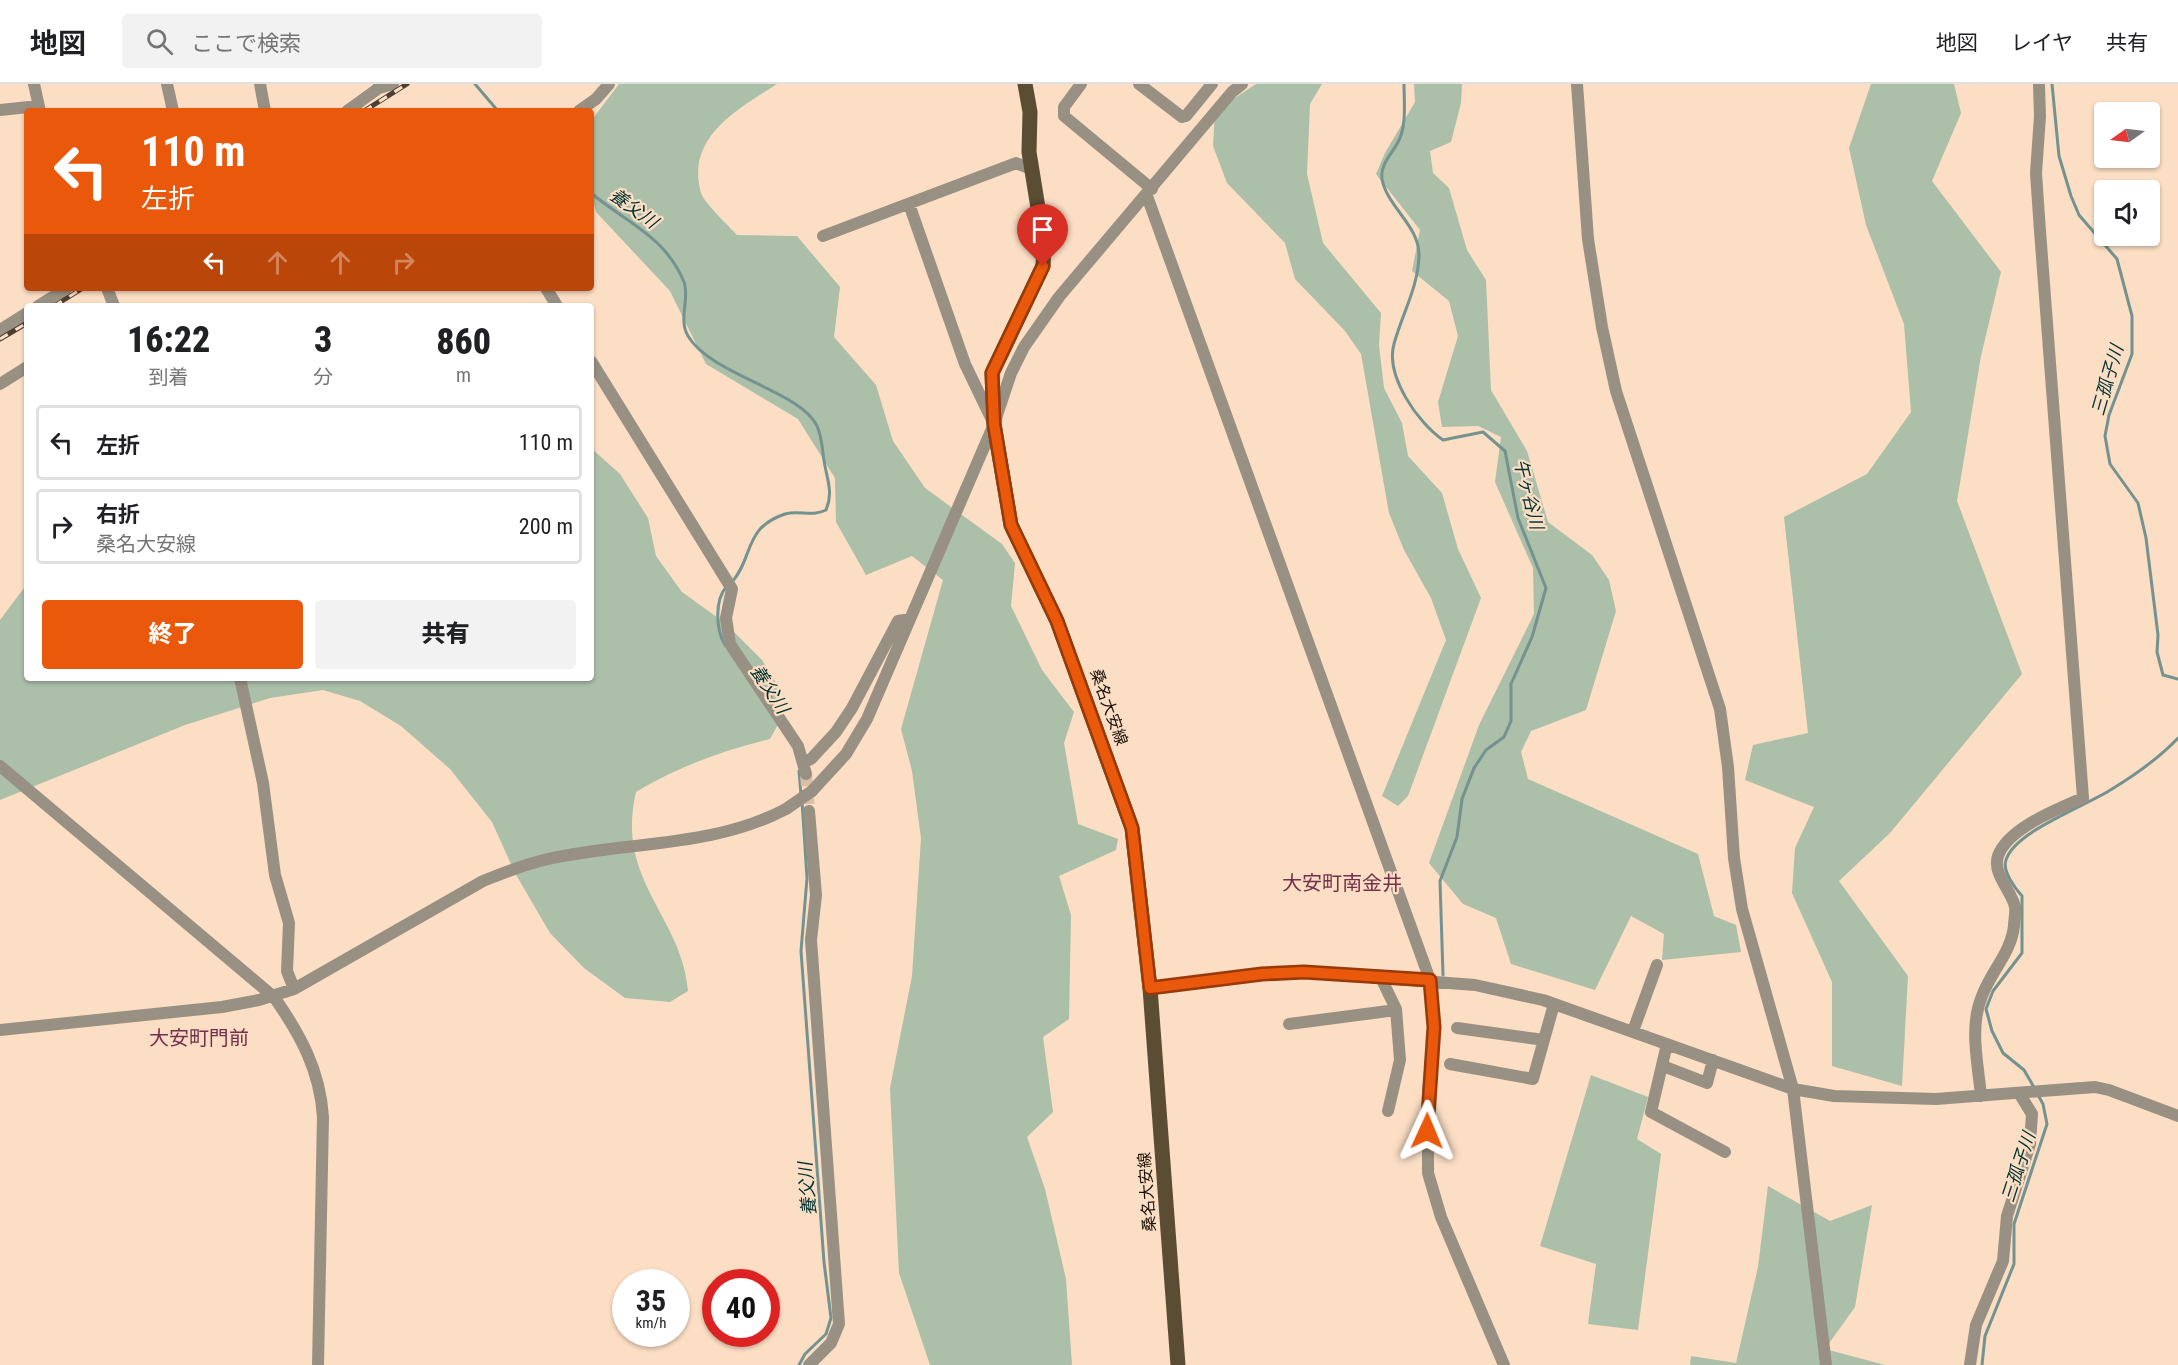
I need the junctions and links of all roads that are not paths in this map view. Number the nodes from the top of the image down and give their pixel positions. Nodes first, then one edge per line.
1 (34, 84) edge
2 (167, 84) edge
3 (260, 84) edge
4 (393, 84) edge
5 (609, 84) edge
6 (1025, 84) edge
7 (1081, 84) edge
8 (1139, 84) edge
9 (1212, 84) edge
10 (1242, 84) edge
11 (1577, 84) edge
12 (2039, 84) edge
13 (379, 86) edge
14 (39, 108) edge
15 (172, 108) edge
16 (264, 108) edge
17 (351, 108) edge
18 (583, 108) edge
19 (24, 109) edge
20 (0, 110) edge
21 (1030, 169) junction
22 (1150, 192) junction
23 (909, 204) junction
24 (823, 236) dead end
25 (62, 291) edge
26 (43, 303) edge
27 (24, 315) edge
28 (0, 330) edge
29 (594, 366) edge
30 (24, 369) edge
31 (0, 384) edge
32 (994, 424) junction
33 (908, 624) junction
34 (241, 681) edge
35 (0, 766) edge
36 (809, 811) tunnel mouth
37 (1657, 965) dead end
38 (1380, 978) junction
39 (1430, 980) junction
40 (1150, 988) junction
41 (294, 989) junction
42 (274, 996) junction
43 (1554, 1004) junction
44 (1396, 1010) junction
45 (1289, 1024) dead end
46 (1457, 1028) dead end
47 (0, 1030) edge
48 (1634, 1031) junction
49 (1544, 1040) junction
50 (1666, 1044) junction
51 (1713, 1060) junction
52 (1450, 1064) dead end
53 (1663, 1066) junction
54 (1793, 1089) junction
55 (2023, 1092) junction
56 (1981, 1096) junction
57 (1388, 1111) dead end
58 (2178, 1116) edge
59 (1725, 1152) dead end
60 (318, 1365) edge
61 (809, 1365) edge
62 (1178, 1365) edge
63 (1504, 1365) edge
64 (1826, 1365) edge
65 (1970, 1365) edge

1 - 14 street
2 - 15 street
3 - 16 street
4 - 13 street
5 - 18 street
6 - 21 main road, 桑名大安線
7 - 22 street
8 - 9 street
10 - 22 street
11 - 54 street
12 - 56 street
13 - 17 street
19 - 20 street
21 - 23 street
21 - 32 main road, 桑名大安線
22 - 32 street
22 - 39 street
23 - 24 street
23 - 32 street
25 - 26 street
27 - 28 street
29 - 33 street
30 - 31 street
32 - 33 street
32 - 40 main road, 桑名大安線
33 - 41 street, bridge
34 - 41 street
35 - 42 street
36 - 61 street
37 - 48 street
38 - 39 street
38 - 40 street
38 - 44 street
39 - 43 street
39 - 63 street
40 - 62 main road, 桑名大安線
41 - 42 street
42 - 47 street
42 - 60 street
43 - 48 street
43 - 49 street
44 - 45 street
44 - 57 street
46 - 49 street
48 - 50 street
49 - 52 street
50 - 51 street
50 - 53 street
51 - 53 street
51 - 54 street
53 - 59 street
54 - 56 street
54 - 64 street
55 - 56 street
55 - 58 street
55 - 65 street

